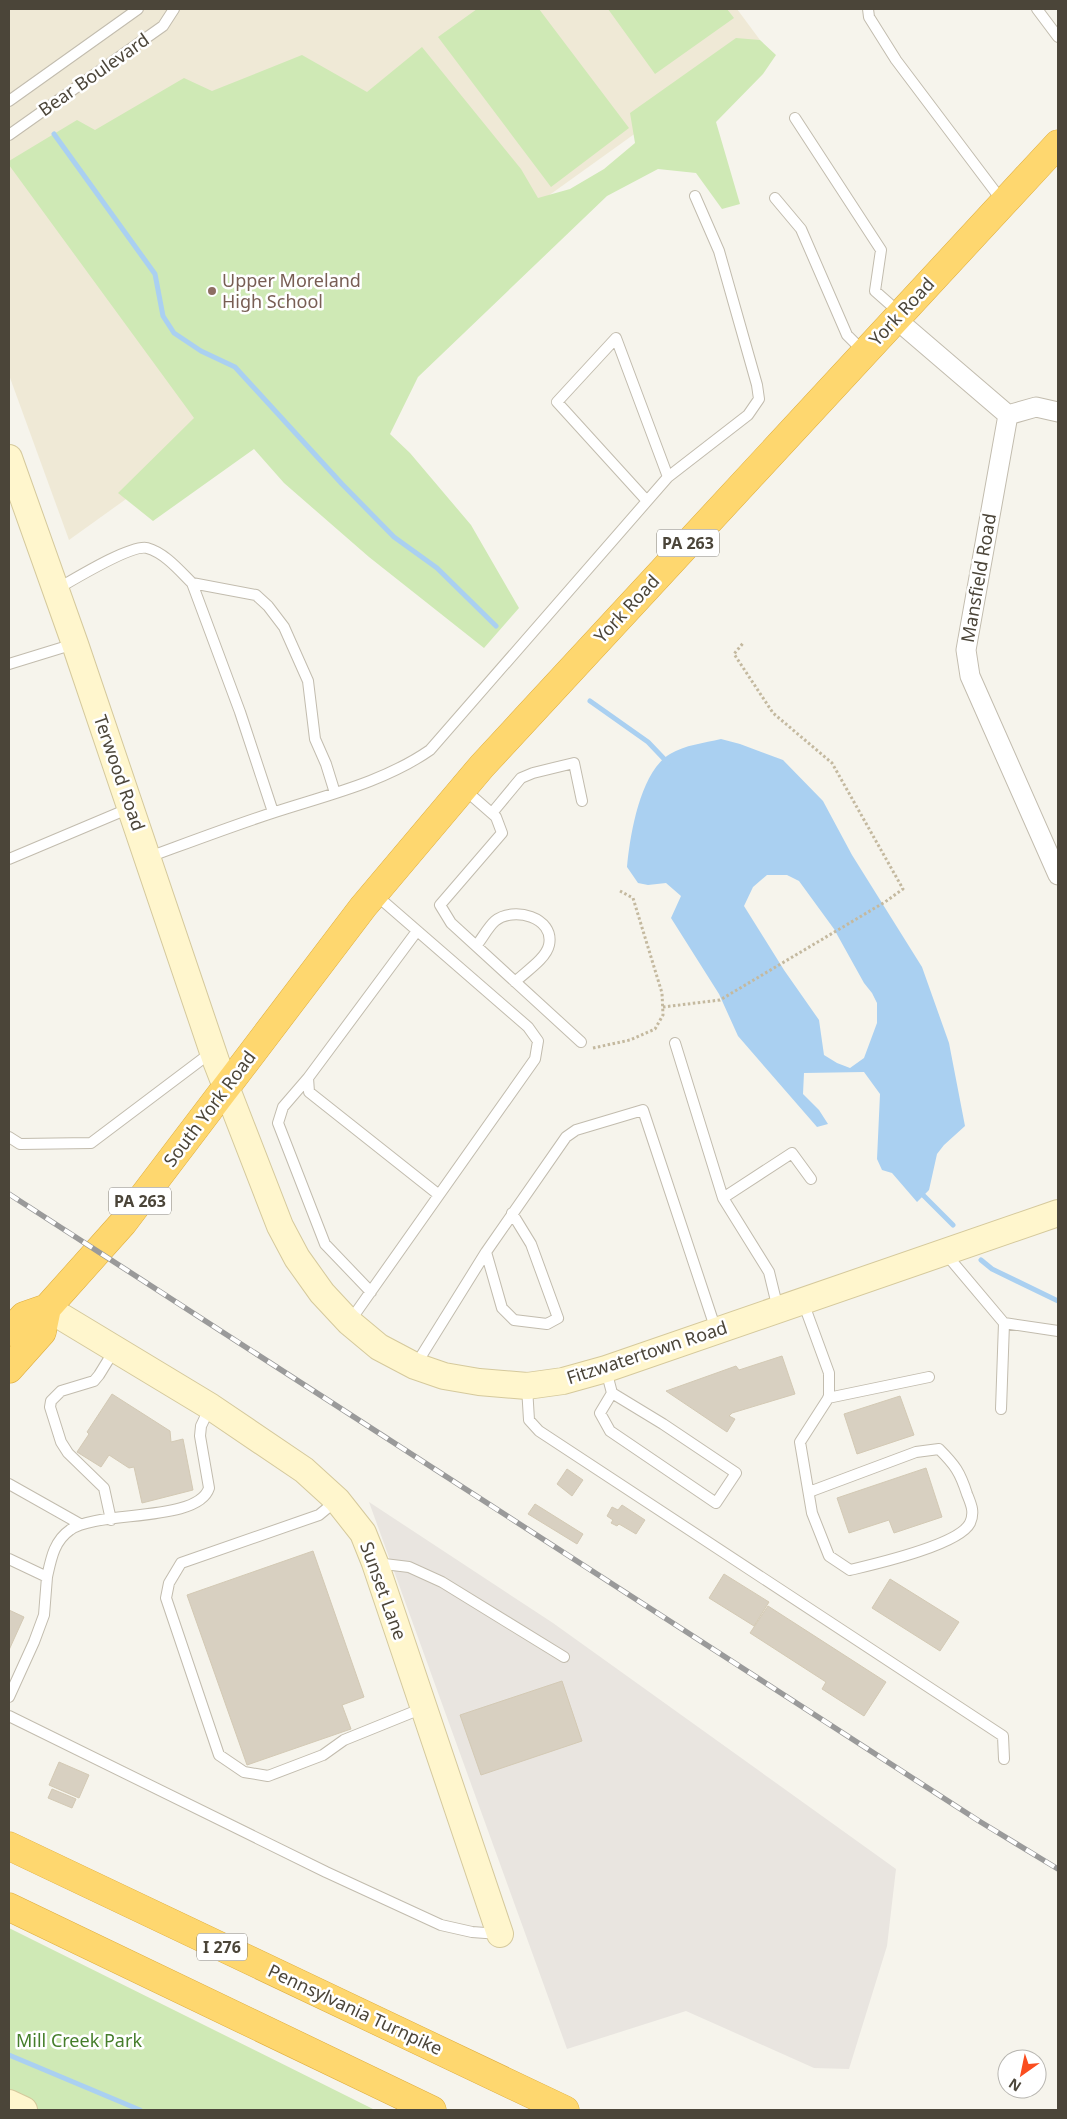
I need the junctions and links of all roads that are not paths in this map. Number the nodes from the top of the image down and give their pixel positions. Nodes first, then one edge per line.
1 (138, 9) edge
2 (174, 9) edge
3 (868, 9) edge
4 (1037, 9) edge
5 (1058, 37) edge
6 (9, 101) edge
7 (795, 118) dead end
8 (9, 135) edge
9 (1058, 144) edge
10 (695, 196) dead end
11 (775, 198) dead end
12 (1004, 203) junction
13 (898, 317) junction
14 (865, 353) junction
15 (1058, 412) edge
16 (1008, 415) junction
17 (9, 458) edge
18 (668, 477) junction
19 (646, 501) junction
20 (192, 583) junction
21 (54, 590) junction
22 (76, 644) junction
23 (9, 664) edge
24 (463, 788) junction
25 (335, 793) junction
26 (582, 801) dead end
27 (131, 808) junction
28 (273, 812) junction
29 (492, 813) junction
30 (148, 857) junction
31 (9, 859) edge
32 (1058, 874) edge
33 (375, 894) junction
34 (418, 931) junction
35 (476, 946) junction
36 (330, 952) joint
37 (514, 982) junction
38 (581, 1042) road end
39 (675, 1043) dead end
40 (213, 1051) junction
41 (308, 1078) junction
42 (227, 1089) junction
43 (9, 1137) edge
44 (812, 1179) dead end
45 (439, 1195) junction
46 (723, 1198) junction
47 (512, 1214) junction
48 (1058, 1215) edge
49 (486, 1252) junction
50 (944, 1252) junction
51 (370, 1292) junction
52 (803, 1301) junction
53 (47, 1308) junction
54 (778, 1310) junction
55 (349, 1322) junction
56 (1004, 1323) junction
57 (716, 1331) junction
58 (1058, 1331) edge
59 (9, 1332) edge
60 (115, 1349) junction
61 (415, 1366) junction
62 (9, 1369) edge
63 (929, 1377) dead end
64 (609, 1381) junction
65 (527, 1386) junction
66 (828, 1398) junction
67 (211, 1407) junction
68 (1001, 1409) dead end
69 (9, 1484) edge
70 (809, 1492) junction
71 (337, 1500) junction
72 (111, 1520) junction
73 (80, 1524) junction
74 (9, 1559) edge
75 (375, 1563) junction
76 (47, 1577) junction
77 (564, 1657) dead end
78 (9, 1697) edge
79 (423, 1708) junction
80 (9, 1716) edge
81 (1004, 1759) dead end
82 (9, 1846) edge
83 (9, 1907) edge
84 (500, 1934) joint
85 (9, 2103) edge
86 (24, 2110) edge
87 (432, 2110) edge
88 (565, 2110) edge

1 - 6 lane, Bear Boulevard
2 - 8 lane, Bear Boulevard
3 - 12 lane
4 - 5 lane
7 - 13 lane
9 - 12 highway, York Road / PA 263
10 - 18 lane
11 - 14 lane
12 - 13 highway, York Road / PA 263
13 - 14 highway, York Road / PA 263
13 - 16 street
14 - 24 highway, York Road / PA 263
15 - 16 street
16 - 32 street, Mansfield Road
17 - 21 street, Terwood Road
18 - 19 lane
18 - 19 lane
19 - 25 lane
20 - 21 lane
20 - 25 lane
20 - 28 lane
21 - 22 street, Terwood Road
22 - 23 lane
22 - 27 street, Terwood Road
24 - 29 lane
24 - 33 highway, York Road / PA 263
25 - 28 lane
26 - 29 lane
27 - 30 street, Terwood Road
27 - 31 lane
28 - 30 lane
29 - 35 lane
30 - 40 street, Terwood Road
33 - 34 lane
33 - 36 highway, York Road / PA 263
34 - 41 lane
34 - 45 lane
35 - 37 lane
35 - 37 lane
36 - 42 highway, South York Road / PA 263
37 - 38 lane
39 - 46 lane
40 - 42 street, Terwood Road
40 - 43 lane
41 - 45 lane
41 - 51 lane
42 - 53 highway, South York Road / PA 263
42 - 55 street, Fitzwatertown Road
44 - 46 lane
45 - 51 lane
46 - 54 lane
47 - 49 lane
47 - 49 lane
47 - 57 lane
48 - 50 street, Fitzwatertown Road
49 - 61 lane
50 - 52 street, Fitzwatertown Road
50 - 56 lane
51 - 55 lane
52 - 54 street, Fitzwatertown Road
52 - 66 lane
53 - 59 highway, South York Road / PA 263
53 - 60 street, Sunset Lane
53 - 62 highway, South York Road / PA 263
54 - 57 street, Fitzwatertown Road
55 - 61 street, Fitzwatertown Road
56 - 58 lane
56 - 68 lane
57 - 64 street, Fitzwatertown Road
60 - 67 street, Sunset Lane
60 - 72 lane
61 - 65 street, Fitzwatertown Road
63 - 66 lane
64 - 64 lane
64 - 65 street, Fitzwatertown Road
65 - 81 lane
66 - 70 lane
67 - 71 street, Sunset Lane
67 - 72 lane
69 - 73 lane
70 - 70 lane
71 - 75 street, Sunset Lane
71 - 79 lane
72 - 73 lane
73 - 76 lane
74 - 76 lane
75 - 77 lane
75 - 79 street, Sunset Lane
76 - 78 lane
79 - 84 street, Sunset Lane
80 - 84 lane
82 - 88 highway, Pennsylvania Turnpike / I 276
83 - 87 highway
85 - 86 street

